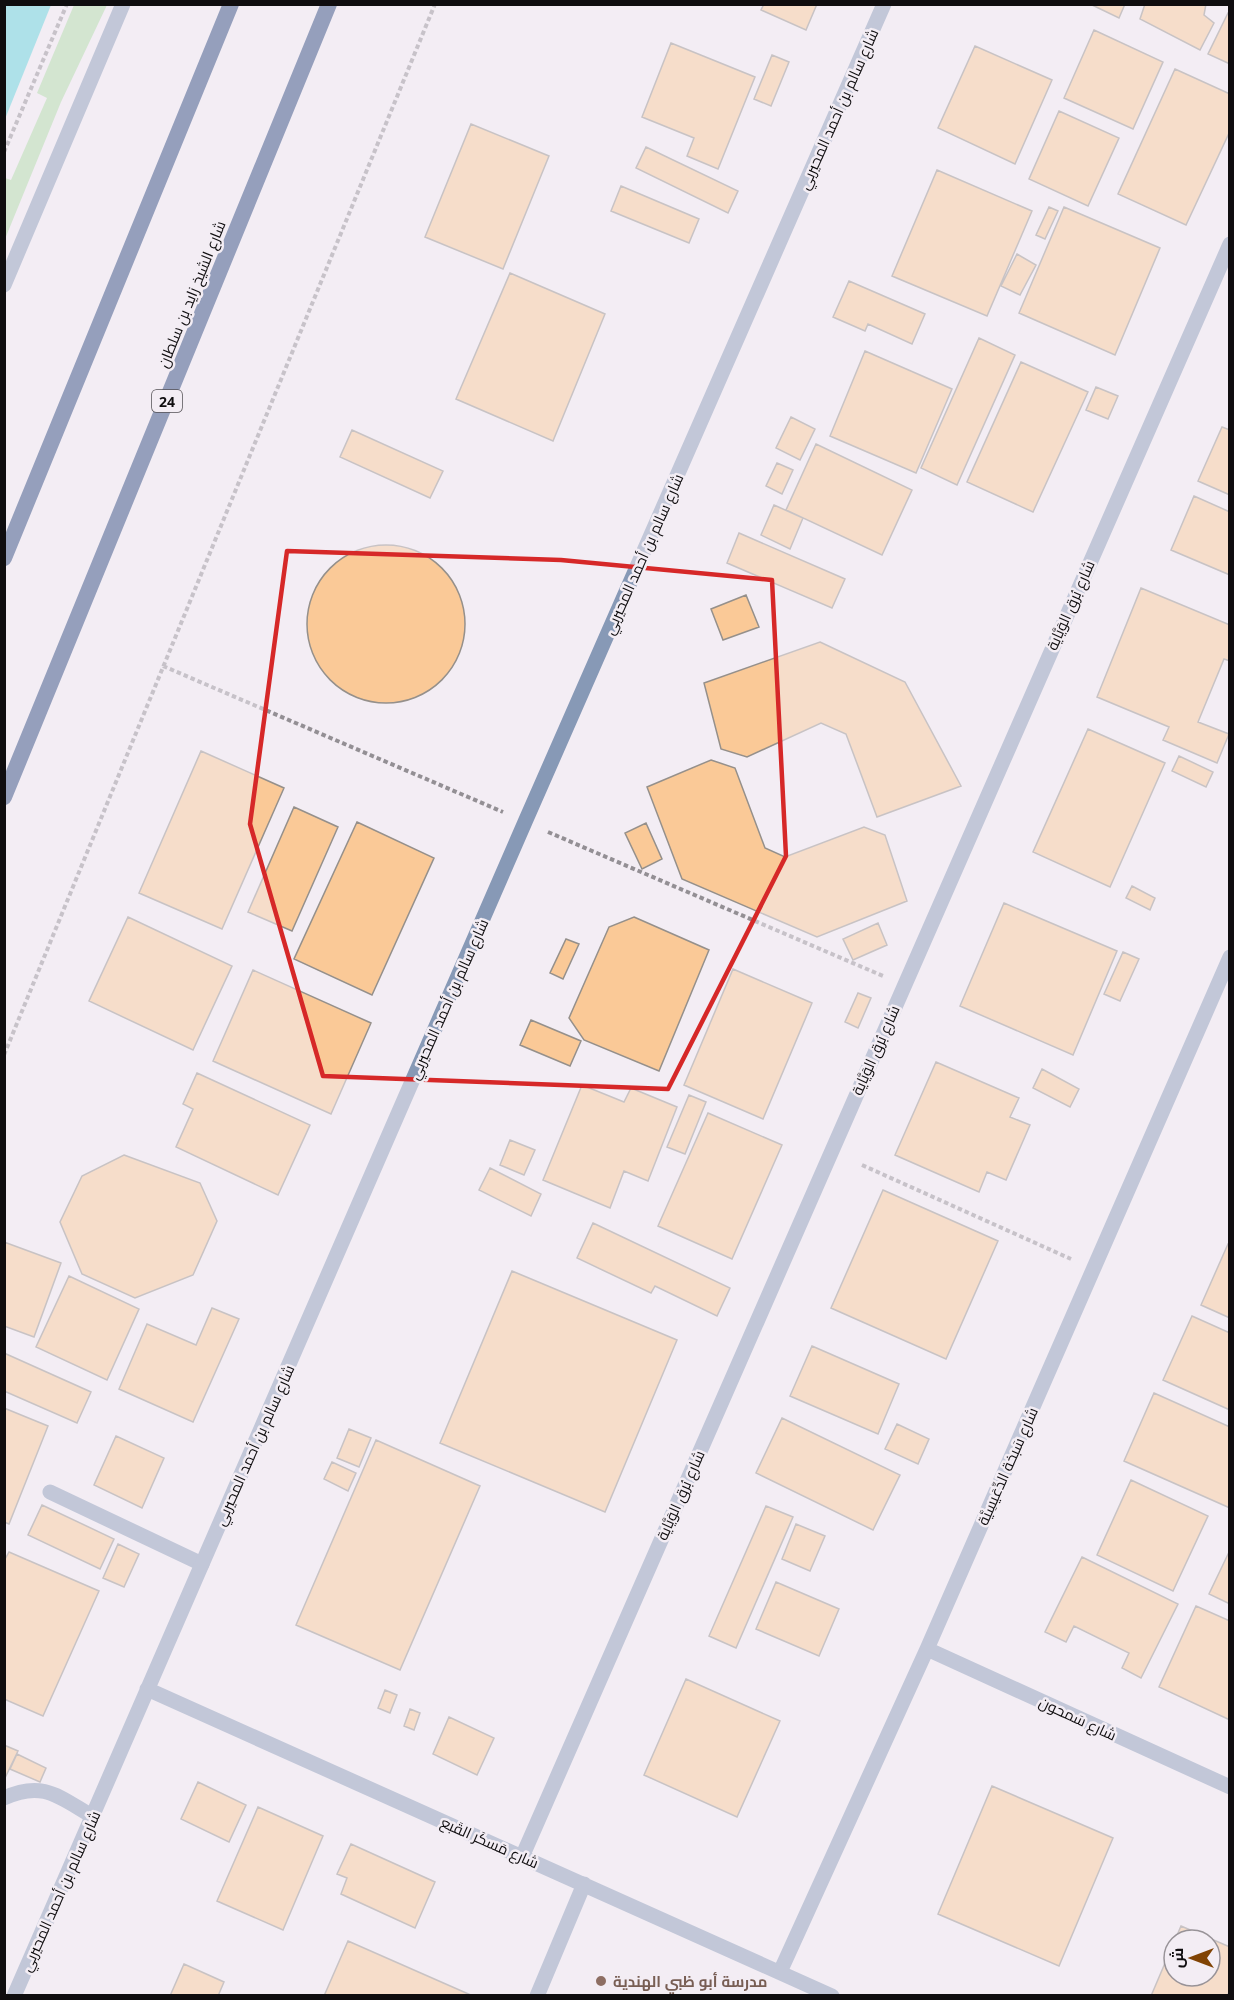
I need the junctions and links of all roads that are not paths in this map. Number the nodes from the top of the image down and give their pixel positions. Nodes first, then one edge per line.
1 (123, 4) edge
2 (231, 4) edge
3 (329, 4) edge
4 (884, 4) edge
5 (1230, 244) edge
6 (4, 285) edge
7 (4, 558) edge
8 (4, 797) edge
9 (1230, 957) edge
10 (50, 1492) dead end
11 (202, 1564) junction
12 (927, 1649) junction
13 (147, 1689) junction
14 (1230, 1787) edge
15 (4, 1798) edge
16 (92, 1816) junction
17 (522, 1857) junction
18 (584, 1884) junction
19 (780, 1972) junction
20 (14, 1995) edge
21 (537, 1995) edge
22 (832, 1995) edge

1 - 6 street
2 - 7 highway
3 - 8 highway, شارع الشيخ زايد بن سلطان / 24
4 - 11 street, شارع سالم بن أحمد المحيربي
5 - 17 street, شارع بُرق الوَيَّاية
9 - 12 street, شارع سَبخة الدِّعَيسِيَّة
10 - 11 street
11 - 13 street, شارع سالم بن أحمد المحيربي
12 - 14 street, شارع سَمحون
12 - 19 street, شارع سَبخة الدِّعَيسِيَّة
13 - 16 street, شارع سالم بن أحمد المحيربي
13 - 17 street, شارع مَسكَر القَبع
15 - 16 street
16 - 20 street, شارع سالم بن أحمد المحيربي
17 - 18 street, شارع مَسكَر القَبع
18 - 19 street, شارع مَسكَر القَبع
18 - 21 street
19 - 22 street, شارع مَسكَر القَبع

